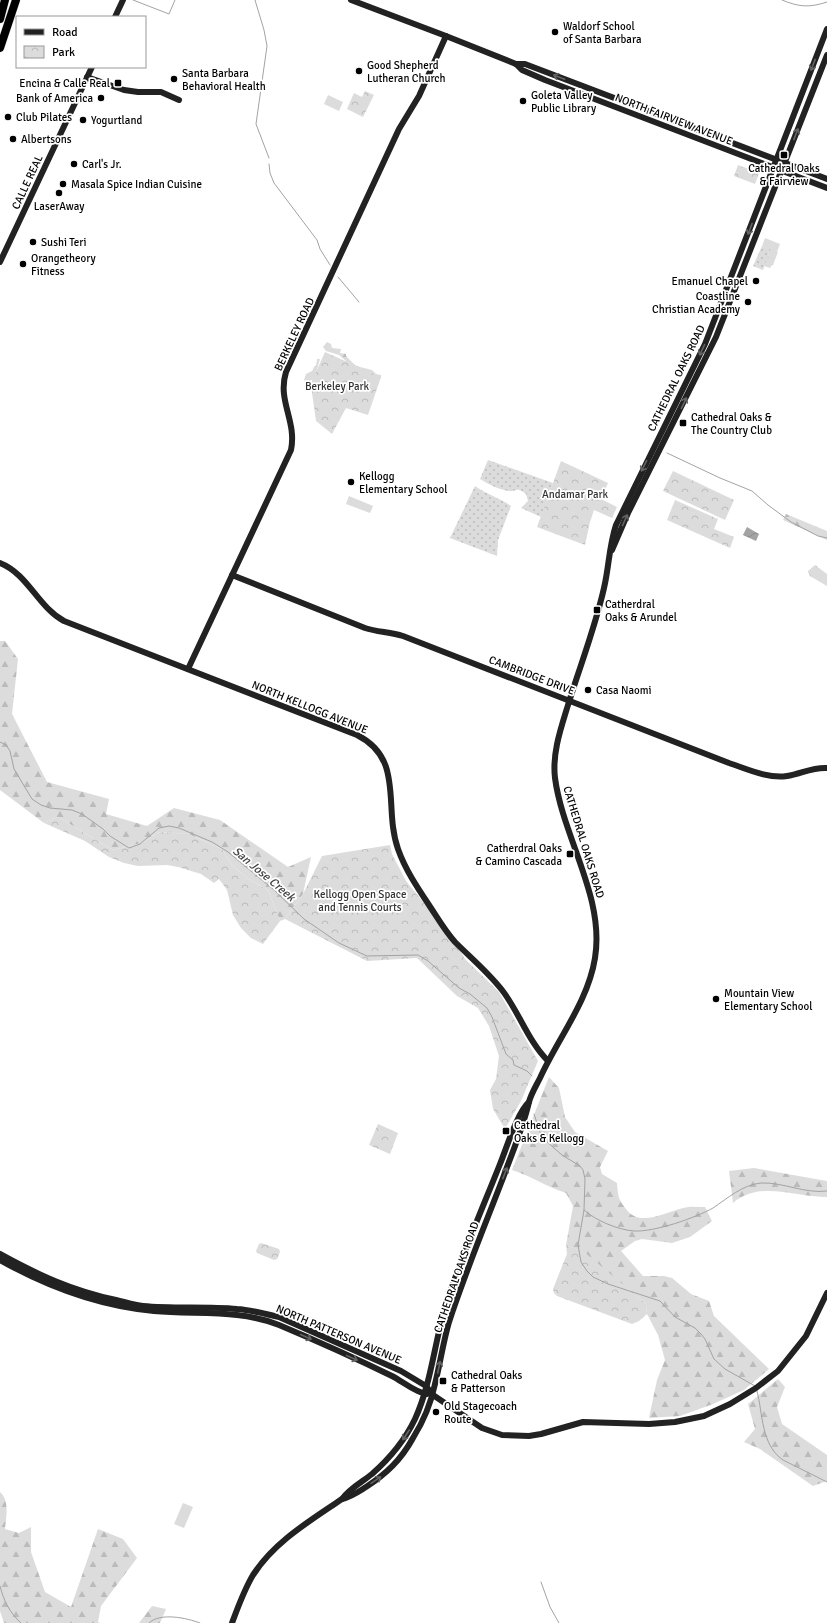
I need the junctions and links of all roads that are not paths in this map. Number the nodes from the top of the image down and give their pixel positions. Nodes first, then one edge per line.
1 (5, 0) edge
2 (16, 0) edge
3 (123, 0) edge
4 (351, 0) edge
5 (115, 16) edge
6 (0, 19) edge
7 (827, 29) edge
8 (446, 36) junction
9 (0, 48) edge
10 (827, 55) edge
11 (516, 64) junction
12 (92, 68) edge
13 (87, 77) junction
14 (179, 100) dead end
15 (777, 160) junction
16 (784, 163) junction
17 (774, 168) junction
18 (782, 171) junction
19 (827, 179) edge
20 (827, 188) edge
21 (0, 262) edge
22 (610, 556) junction
23 (0, 564) edge
24 (232, 575) junction
25 (188, 669) junction
26 (569, 700) junction
27 (827, 768) edge
28 (548, 1061) junction
29 (529, 1102) junction
30 (0, 1254) edge
31 (0, 1260) edge
32 (827, 1293) edge
33 (426, 1386) junction
34 (424, 1394) junction
35 (432, 1395) junction
36 (342, 1499) junction
37 (232, 1623) edge

1 - 6 highway
2 - 9 highway
3 - 5 main road
4 - 8 main road, NORTH FAIRVIEW AVENUE
7 -> 15 main road, CATHEDRAL OAKS ROAD
8 - 11 main road, NORTH FAIRVIEW AVENUE
8 - 24 main road, BERKELEY ROAD
16 -> 10 main road, CATHEDRAL OAKS ROAD
15 -> 11 main road, NORTH FAIRVIEW AVENUE
11 - 17 main road, NORTH FAIRVIEW AVENUE
12 - 13 main road, CALLE REAL
13 - 14 main road
13 - 21 main road, CALLE REAL
15 - 16 main road, NORTH FAIRVIEW AVENUE
15 - 17 main road, CATHEDRAL OAKS ROAD
16 - 18 main road, CATHEDRAL OAKS ROAD
16 - 19 main road, NORTH FAIRVIEW AVENUE
17 - 18 main road, NORTH FAIRVIEW AVENUE
17 -> 22 main road, CATHEDRAL OAKS ROAD
18 - 20 main road, NORTH FAIRVIEW AVENUE
22 -> 18 main road, CATHEDRAL OAKS ROAD
22 - 26 main road, CATHEDRAL OAKS ROAD
23 - 25 main road, NORTH KELLOGG AVENUE
24 - 25 main road, BERKELEY ROAD
24 - 26 main road, CAMBRIDGE DRIVE
25 - 28 main road, NORTH KELLOGG AVENUE
26 - 27 main road, CAMBRIDGE DRIVE
26 - 28 main road, CATHEDRAL OAKS ROAD
28 - 29 main road, CATHEDRAL OAKS ROAD
29 - 33 main road, CATHEDRAL OAKS ROAD
35 -> 29 main road, CATHEDRAL OAKS ROAD
30 - 33 main road, NORTH PATTERSON AVENUE
31 -> 34 main road, NORTH PATTERSON AVENUE
32 - 35 main road, NORTH PATTERSON AVENUE
33 - 34 main road, CATHEDRAL OAKS ROAD
33 - 35 main road, NORTH PATTERSON AVENUE
34 - 35 main road, NORTH PATTERSON AVENUE
34 -> 36 main road, CATHEDRAL OAKS ROAD
36 -> 35 main road, CATHEDRAL OAKS ROAD
36 - 37 main road, CATHEDRAL OAKS ROAD

